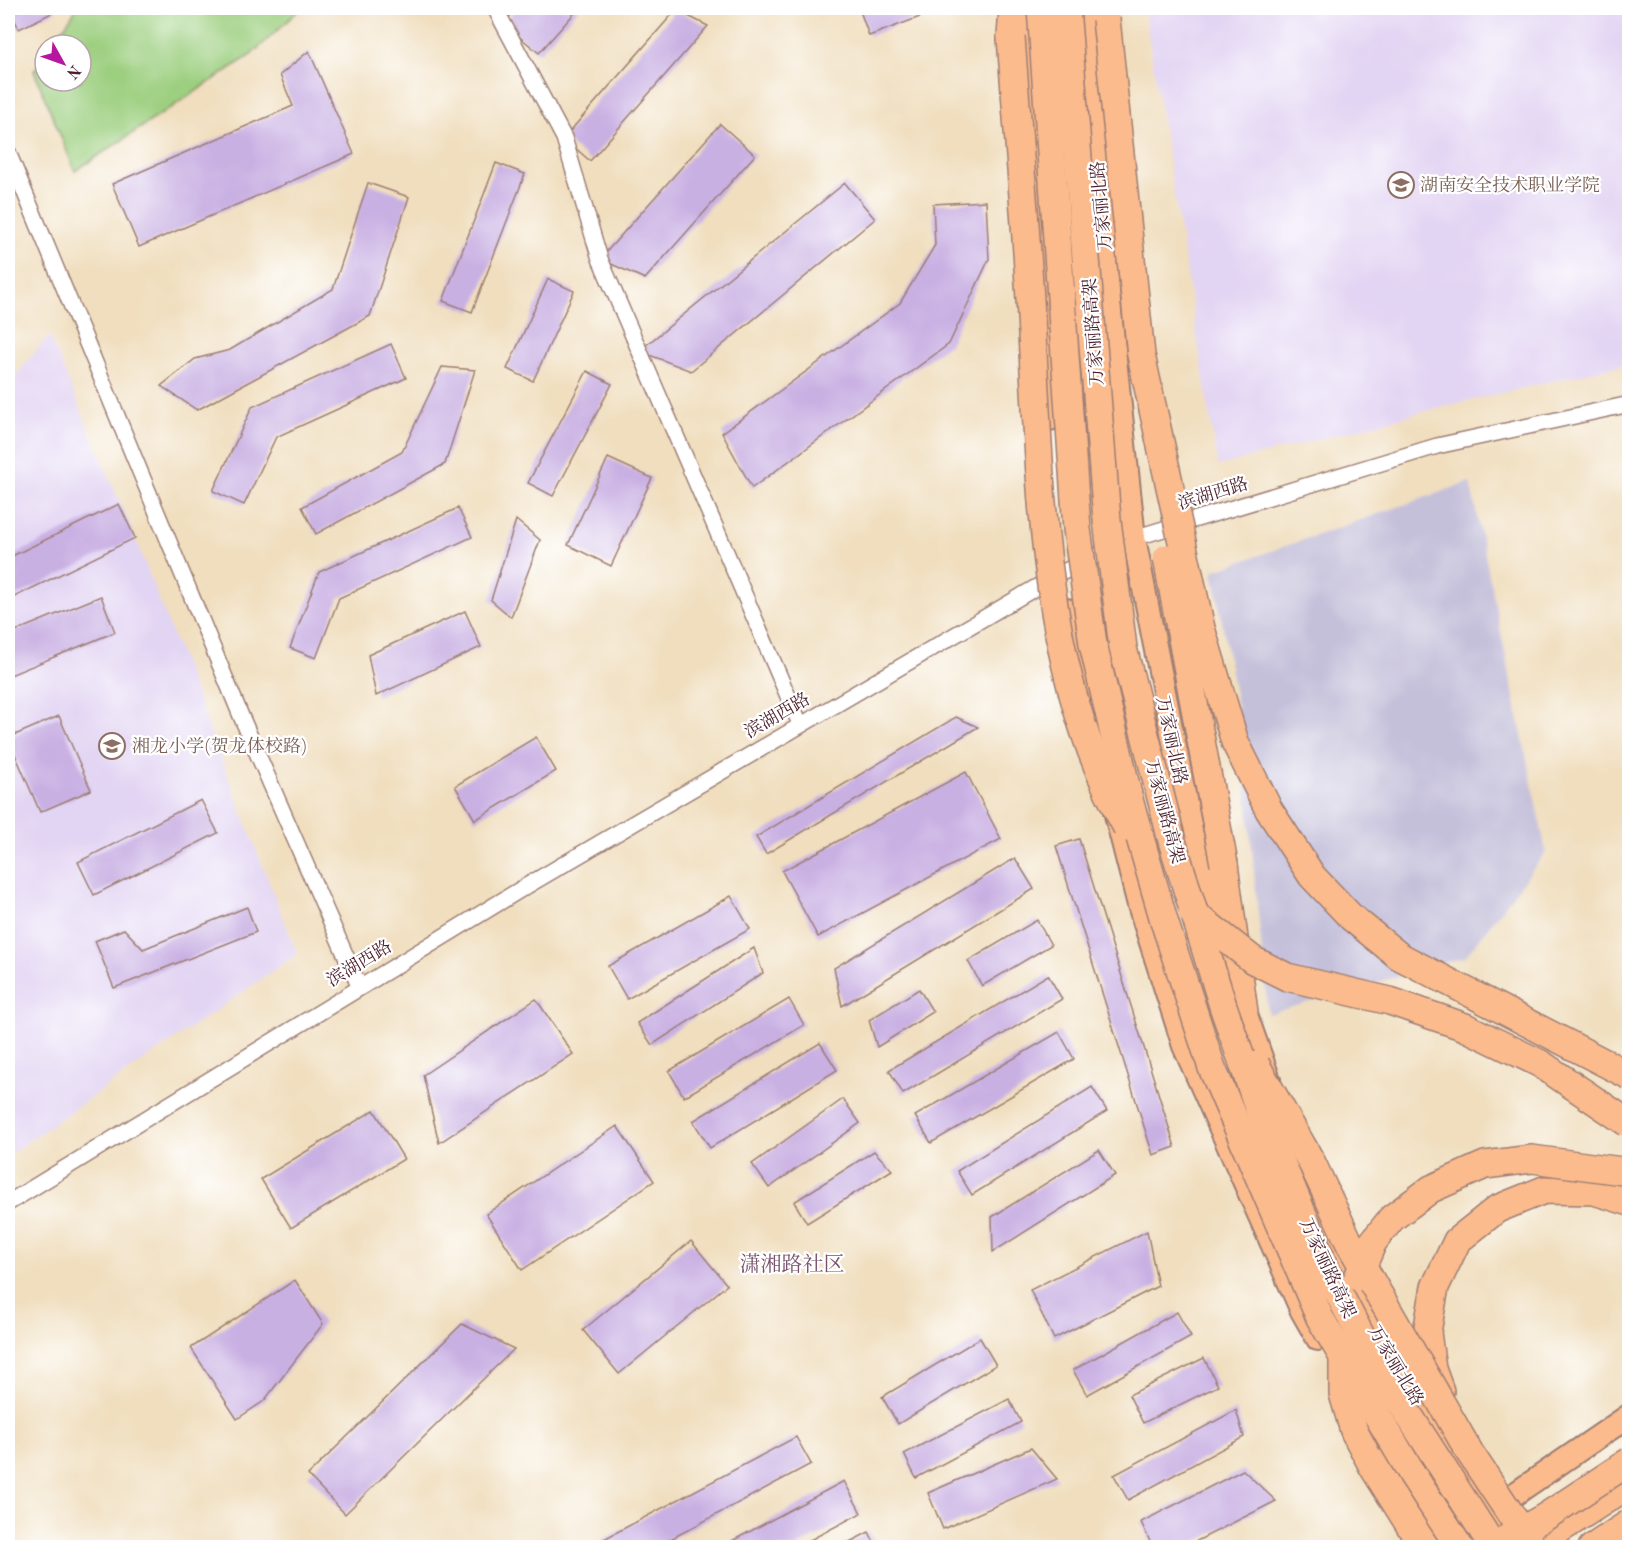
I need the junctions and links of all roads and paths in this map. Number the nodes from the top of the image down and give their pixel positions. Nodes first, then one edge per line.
1 (495, 8) edge
2 (1012, 8) edge
3 (1022, 8) edge
4 (1041, 8) edge
5 (1066, 8) edge
6 (1084, 8) edge
7 (1103, 8) edge
8 (8, 152) edge
9 (1141, 355) junction
10 (1629, 404) edge
11 (1134, 538) junction
12 (1059, 573) junction
13 (800, 724) junction
14 (359, 986) junction
15 (1233, 1009) junction
16 (1629, 1076) edge
17 (1629, 1124) edge
18 (1629, 1172) edge
19 (1629, 1202) edge
20 (8, 1203) edge
21 (1629, 1415) edge
22 (1452, 1422) junction
23 (1629, 1461) edge
24 (1629, 1484) edge
25 (1489, 1512) junction
26 (1629, 1523) edge
27 (1439, 1547) edge
28 (1492, 1548) edge
29 (1513, 1548) edge
30 (1532, 1548) edge
31 (1592, 1548) edge

1 - 13 street
2 - 17 highway, bridge
3 - 12 main road
4 - 27 highway, 万家丽路高架, bridge
5 - 15 highway, 万家丽路高架, bridge
6 - 11 main road, 万家丽北路
7 - 9 highway, bridge
8 - 14 street
9 - 15 highway, bridge
9 - 16 highway, bridge
10 - 11 street, 滨湖西路
11 - 12 street, 滨湖西路
11 - 15 main road, 万家丽北路
12 - 13 street, 滨湖西路
12 - 27 main road
13 - 14 street, 滨湖西路
14 - 20 street, 滨湖西路
15 - 22 highway, bridge
15 - 25 main road, 万家丽北路
15 - 28 highway, 万家丽路高架, bridge
18 - 27 highway, bridge
19 - 22 highway, bridge
21 - 25 main road
22 - 30 highway, bridge
23 - 28 highway, bridge
24 - 30 highway
25 - 27 main road
25 - 29 main road, 万家丽北路
26 - 31 highway

